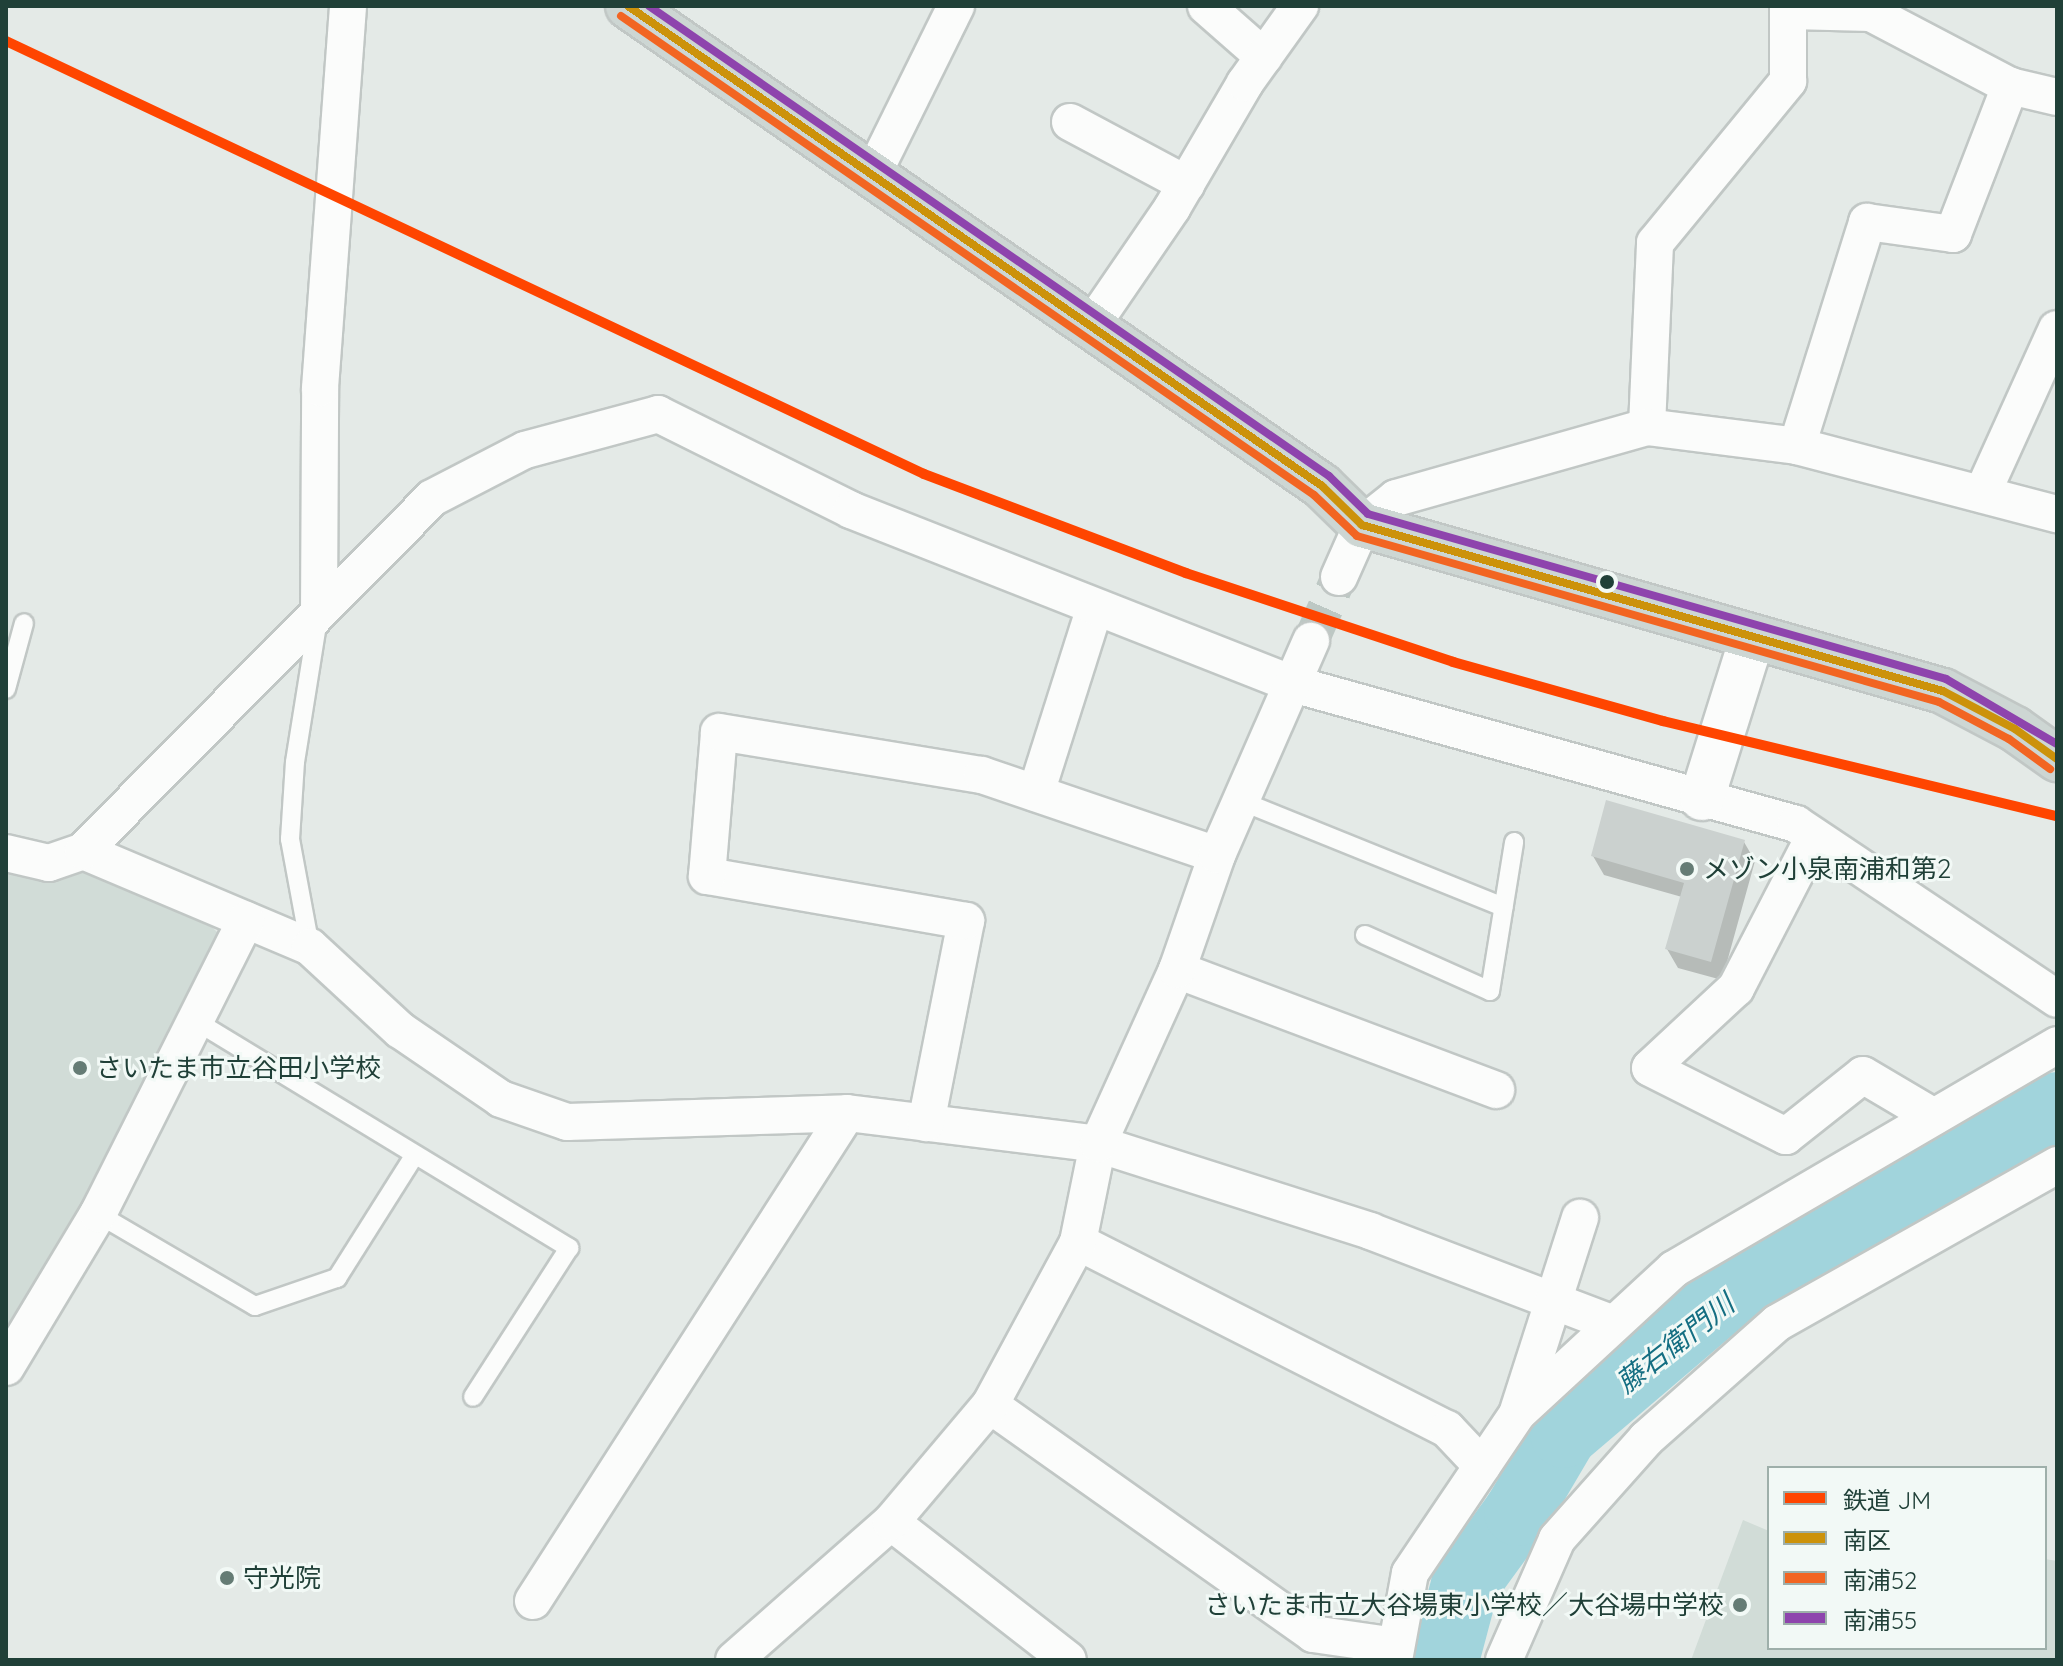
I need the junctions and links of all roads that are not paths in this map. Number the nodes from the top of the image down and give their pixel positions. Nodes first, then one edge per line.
1 (348, 6) edge
2 (956, 6) edge
3 (1206, 6) edge
4 (1300, 6) edge
5 (1789, 9) edge
6 (1872, 10) edge
7 (644, 11) edge
8 (1264, 57) junction
9 (2010, 86) junction
10 (2057, 97) edge
11 (1070, 122) dead end
12 (874, 172) junction
13 (1186, 184) junction
14 (1092, 325) junction
15 (2057, 329) edge
16 (1647, 427) junction
17 (1797, 446) junction
18 (1982, 494) junction
19 (2057, 514) edge
20 (1362, 525) junction
21 (1339, 577) tunnel mouth
22 (1095, 607) junction
23 (319, 612) junction
24 (24, 623) dead end
25 (1752, 638) junction
26 (1311, 641) tunnel mouth
27 (1293, 684) junction
28 (6, 689) edge
29 (2057, 759) edge
30 (1036, 793) junction
31 (1702, 798) junction
32 (1241, 801) junction
33 (1814, 837) junction
34 (1514, 842) dead end
35 (83, 851) junction
36 (6, 853) edge
37 (1217, 855) junction
38 (1503, 907) junction
39 (246, 920) junction
40 (1365, 935) dead end
41 (310, 947) junction
42 (1177, 970) junction
43 (2057, 999) edge
44 (196, 1021) junction
45 (2057, 1045) edge
46 (1496, 1090) dead end
47 (847, 1113) junction
48 (1934, 1117) junction
49 (926, 1123) junction
50 (1098, 1144) junction
51 (414, 1156) junction
52 (2057, 1165) edge
53 (98, 1214) junction
54 (1580, 1218) dead end
55 (1078, 1242) junction
56 (1555, 1298) junction
57 (1614, 1324) junction
58 (6, 1367) edge
59 (473, 1397) dead end
60 (990, 1405) junction
61 (1518, 1413) junction
62 (1482, 1466) junction
63 (891, 1522) junction
64 (533, 1601) dead end
65 (1395, 1653) edge
66 (734, 1660) edge
67 (1068, 1660) edge
68 (1504, 1660) edge

1 - 23 street
2 - 12 street
3 - 8 street
4 - 8 street
5 - 6 street
5 - 16 street
6 - 9 street
7 - 12 main road
8 - 13 street
9 - 10 street
9 - 17 street
11 - 13 street
12 - 14 main road
13 - 14 street
14 - 20 main road
15 - 18 street
16 - 17 street
16 - 20 street
17 - 18 street
18 - 19 street
20 - 21 street
20 - 25 main road
22 - 23 street
22 - 27 street
22 - 30 street
23 - 35 street
23 - 41 lane
24 - 28 lane
25 - 29 main road
25 - 31 street
26 - 27 street
27 - 31 street
27 - 32 street
30 - 37 street
30 - 49 street
31 - 33 street
32 - 37 street
32 - 38 lane
33 - 43 street
33 - 48 street
34 - 38 lane
35 - 36 street
35 - 39 street
37 - 42 street
38 - 40 lane
39 - 41 street
39 - 44 street
41 - 47 street
42 - 46 street
42 - 50 street
44 - 51 lane
44 - 53 street
45 - 48 street
47 - 49 street
47 - 64 street
48 - 57 street
49 - 50 street
50 - 55 street
50 - 56 street
51 - 53 lane
51 - 59 lane
52 - 68 street
53 - 58 street
54 - 56 street
55 - 60 street
55 - 62 street
56 - 57 street
56 - 61 street
57 - 61 street
60 - 63 street
60 - 65 street
61 - 62 street
62 - 65 street
63 - 66 street
63 - 67 street

